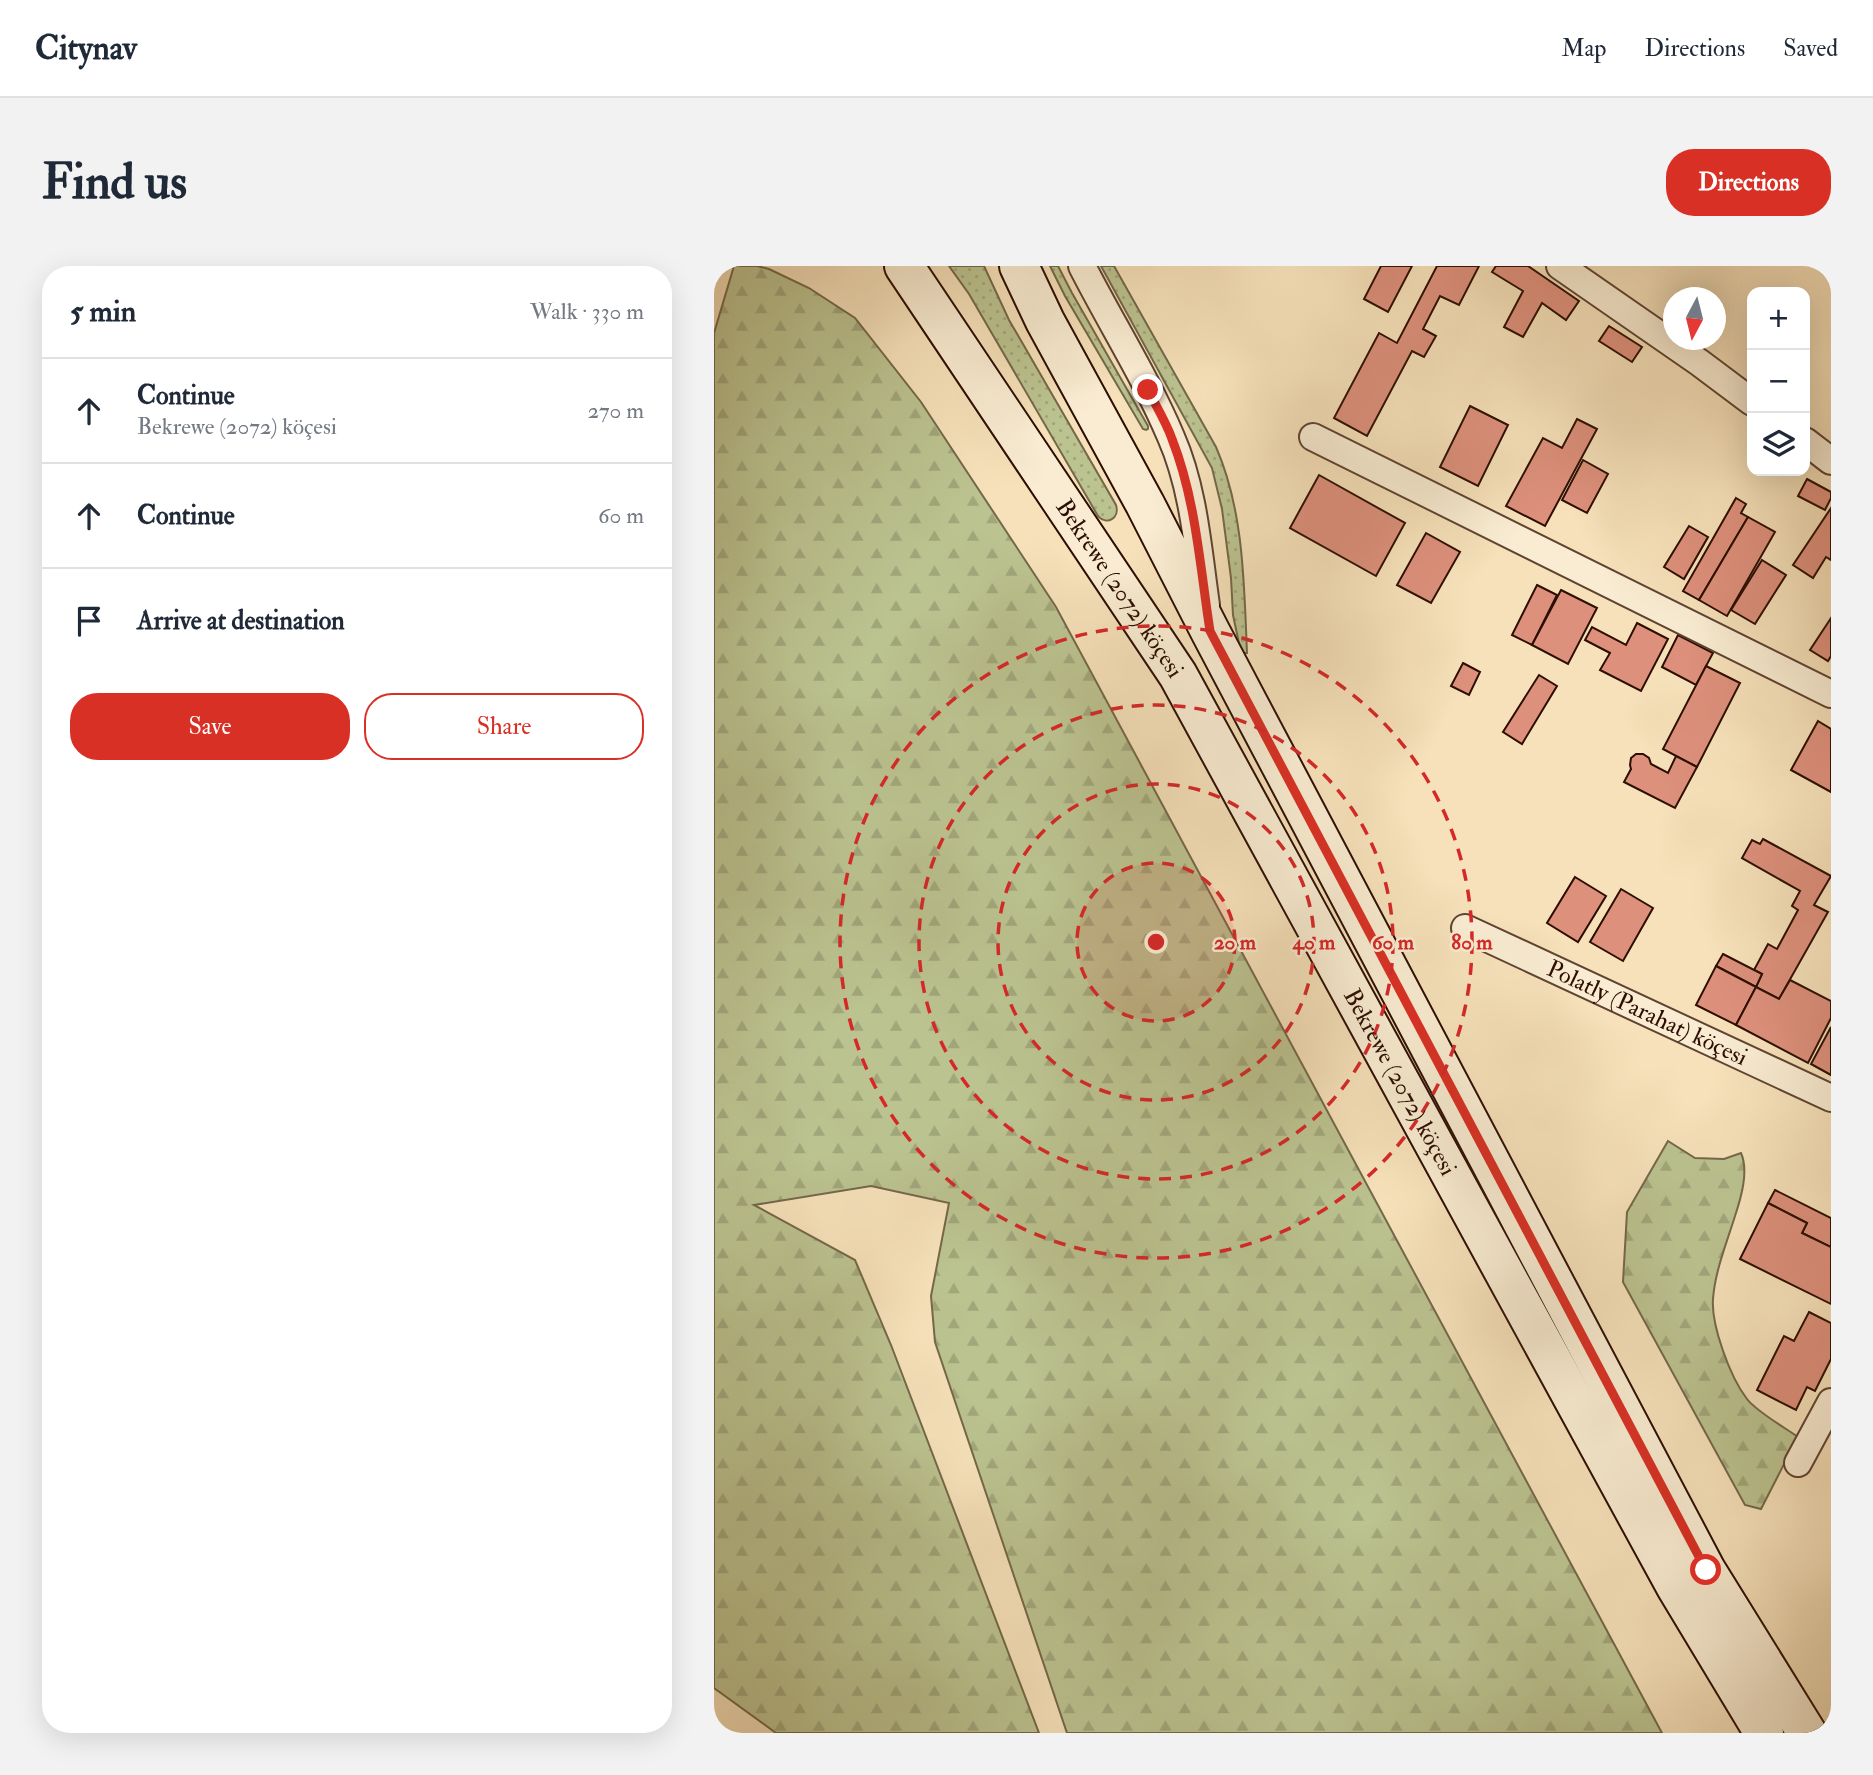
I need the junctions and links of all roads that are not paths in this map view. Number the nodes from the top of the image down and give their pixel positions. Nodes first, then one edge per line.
1 (904, 266) edge
2 (1019, 266) edge
3 (1082, 266) edge
4 (1560, 266) edge
5 (1747, 398) edge
6 (1313, 437) dead end
7 (1810, 445) edge
8 (1831, 461) edge
9 (1210, 631) junction
10 (1831, 694) edge
11 (1465, 928) dead end
12 (1831, 1098) edge
13 (1831, 1402) edge
14 (1798, 1463) dead end
15 (1764, 1733) edge
16 (1807, 1733) edge

1 - 15 main road, Bekrewe (2072) köçesi
2 - 9 main road, Bekrewe (2072) köçesi
3 - 9 street
4 - 5 street
6 - 10 street
7 - 8 street
9 - 16 main road, Bekrewe (2072) köçesi
11 - 12 street, Polatly (Parahat) köçesi
13 - 14 street

